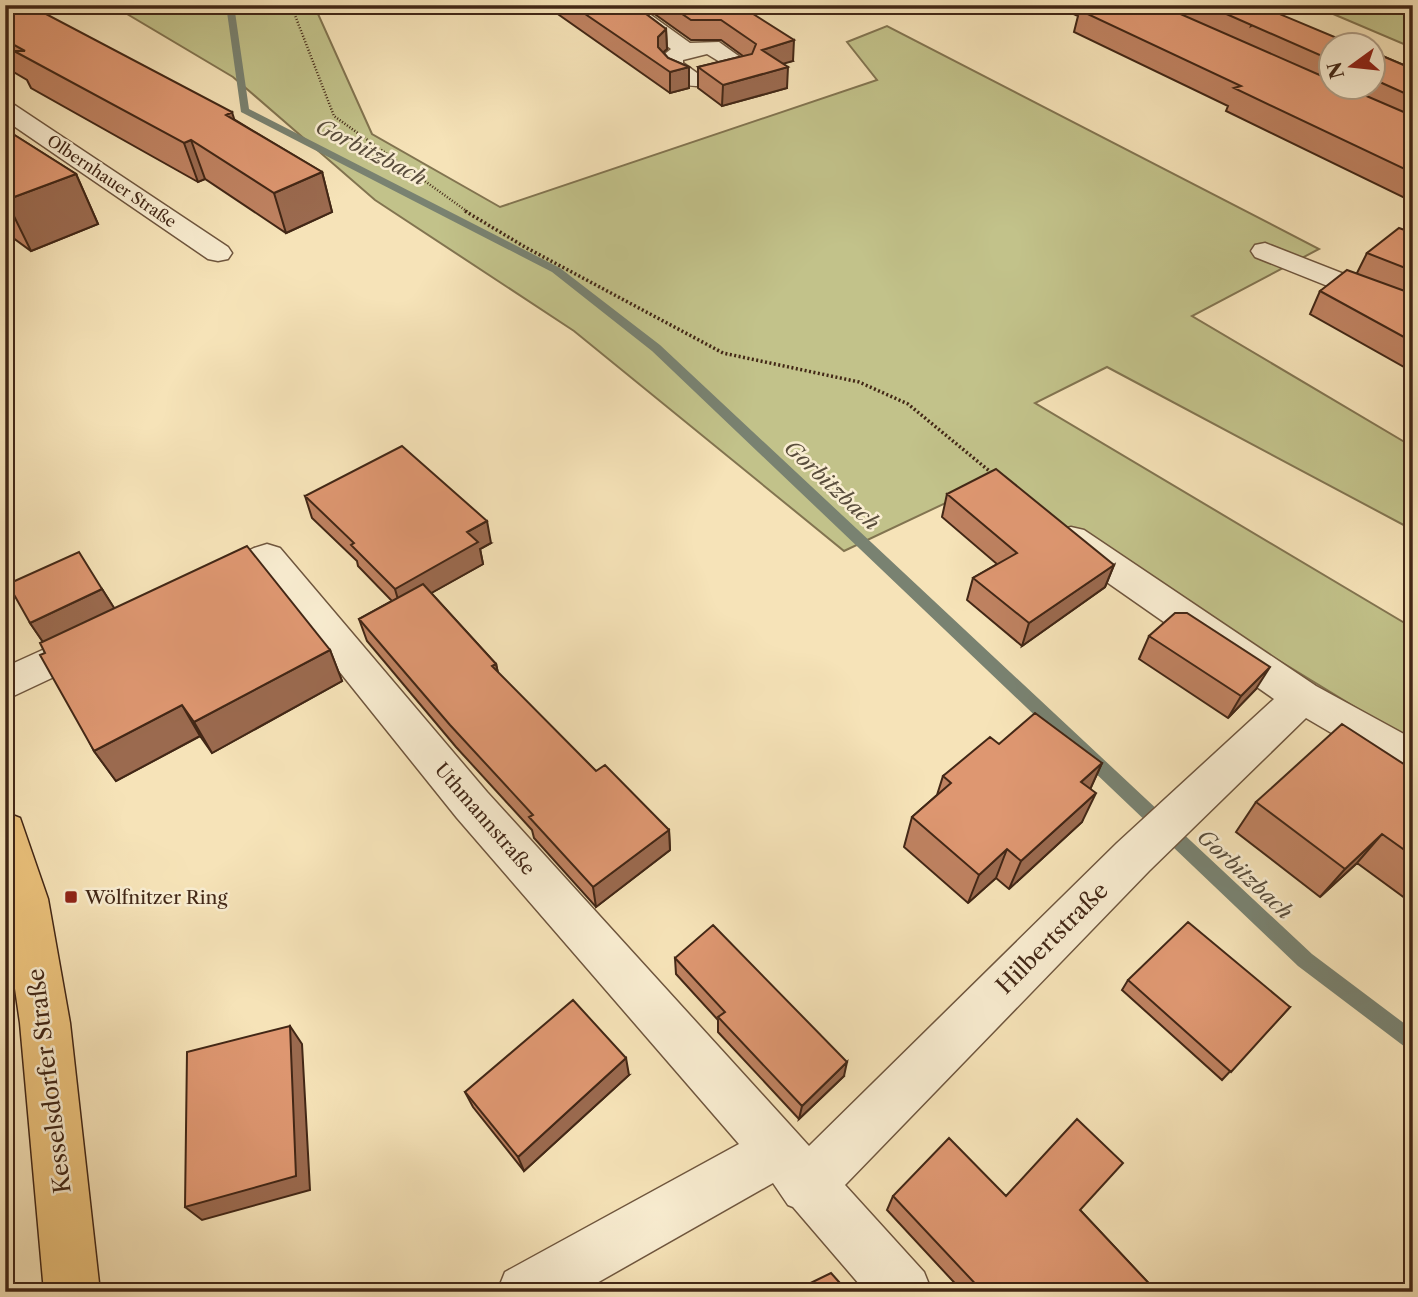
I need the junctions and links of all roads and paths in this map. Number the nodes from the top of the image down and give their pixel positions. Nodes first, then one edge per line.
1 (291, 5) edge
2 (623, 5) edge
3 (686, 50) dead end
4 (5, 109) edge
5 (1265, 251) dead end
6 (218, 253) dead end
7 (1413, 311) edge
8 (1010, 488) joint
9 (180, 600) edge
10 (117, 630) edge
11 (5, 685) edge
12 (1302, 696) junction
13 (1413, 760) edge
14 (5, 831) edge
15 (793, 1169) junction
16 (72, 1292) edge
17 (525, 1292) edge
18 (904, 1292) edge

1 - 8 path
2 - 3 street
4 - 6 street, Olbernhauer Straße
5 - 7 street
8 - 12 street
9 - 15 street, Uthmannstraße
10 - 11 street
12 - 13 street
12 - 15 street, Hilbertstraße
14 - 16 main road, Kesselsdorfer Straße
15 - 17 street, Hilbertstraße
15 - 18 street, Uthmannstraße

